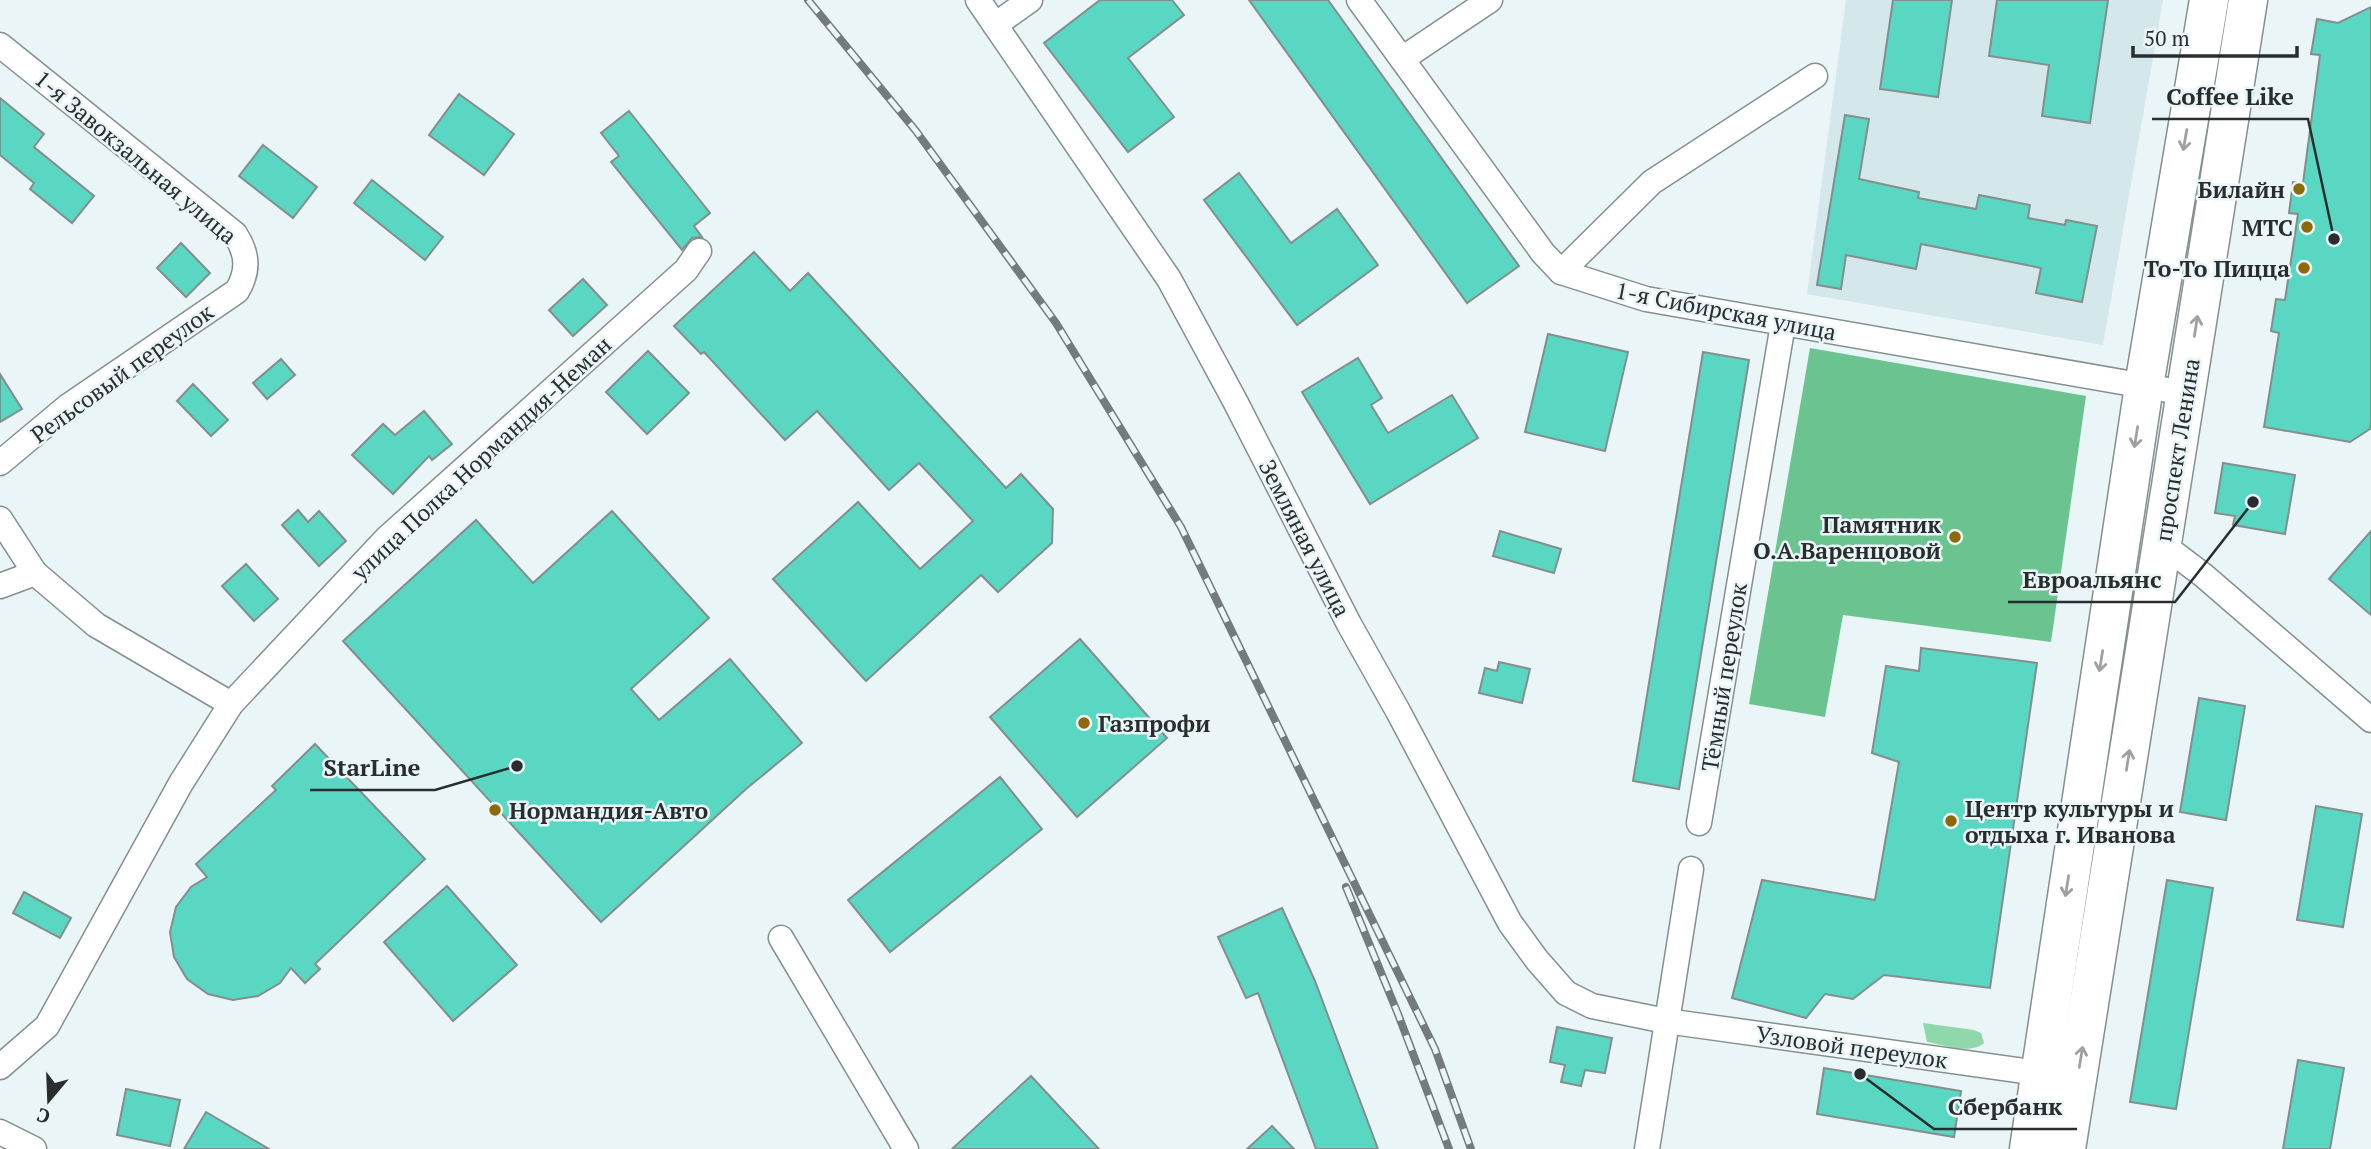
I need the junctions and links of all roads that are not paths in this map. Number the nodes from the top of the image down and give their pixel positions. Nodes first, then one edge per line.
1 (978, 0) edge
2 (1030, 0) edge
3 (1359, 0) edge
4 (1490, 0) edge
5 (2209, 0) edge
6 (2248, 0) edge
7 (995, 25) junction
8 (0, 46) edge
9 (1402, 58) junction
10 (1815, 76) dead end
11 (699, 251) dead end
12 (1561, 272) junction
13 (242, 282) joint
14 (1783, 324) junction
15 (2144, 386) junction
16 (2185, 393) junction
17 (0, 463) edge
18 (0, 519) edge
19 (2121, 532) junction
20 (2162, 544) junction
21 (35, 573) junction
22 (0, 586) edge
23 (231, 704) junction
24 (2371, 720) edge
25 (1699, 823) dead end
26 (1691, 869) dead end
27 (781, 938) dead end
28 (1666, 1021) junction
29 (47, 1026) junction
30 (0, 1043) edge
31 (0, 1066) edge
32 (2039, 1073) junction
33 (0, 1132) edge
34 (34, 1149) edge
35 (906, 1149) edge
36 (1647, 1149) edge
37 (2029, 1149) edge
38 (2066, 1149) edge

1 - 7 street, Земляная улица
2 - 7 street
3 - 9 street
4 - 9 street
5 -> 15 highway, проспект Ленина
16 -> 6 highway, проспект Ленина
7 - 28 street, Земляная улица
8 - 13 street, 1-я Завокзальная улица
9 - 12 street
10 - 12 street
11 - 23 street, улица Полка Нормандия-Неман
12 - 14 street, 1-я Сибирская улица
13 - 17 street, Рельсовый переулок
14 - 15 street, 1-я Сибирская улица
14 - 25 street, Тёмный переулок
15 - 16 street, 1-я Сибирская улица
15 -> 19 highway, проспект Ленина
16 - 20 highway, проспект Ленина
18 - 21 street
19 - 20 highway
19 -> 32 highway, проспект Ленина
20 - 24 street
38 -> 20 highway, проспект Ленина
21 - 22 street
21 - 23 street
23 - 29 street, улица Полка Нормандия-Неман
26 - 28 street
27 - 35 street
28 - 32 street, Узловой переулок
28 - 36 street
29 - 30 street
29 - 31 street, улица Полка Нормандия-Неман
32 - 37 highway, проспект Ленина
33 - 34 street

